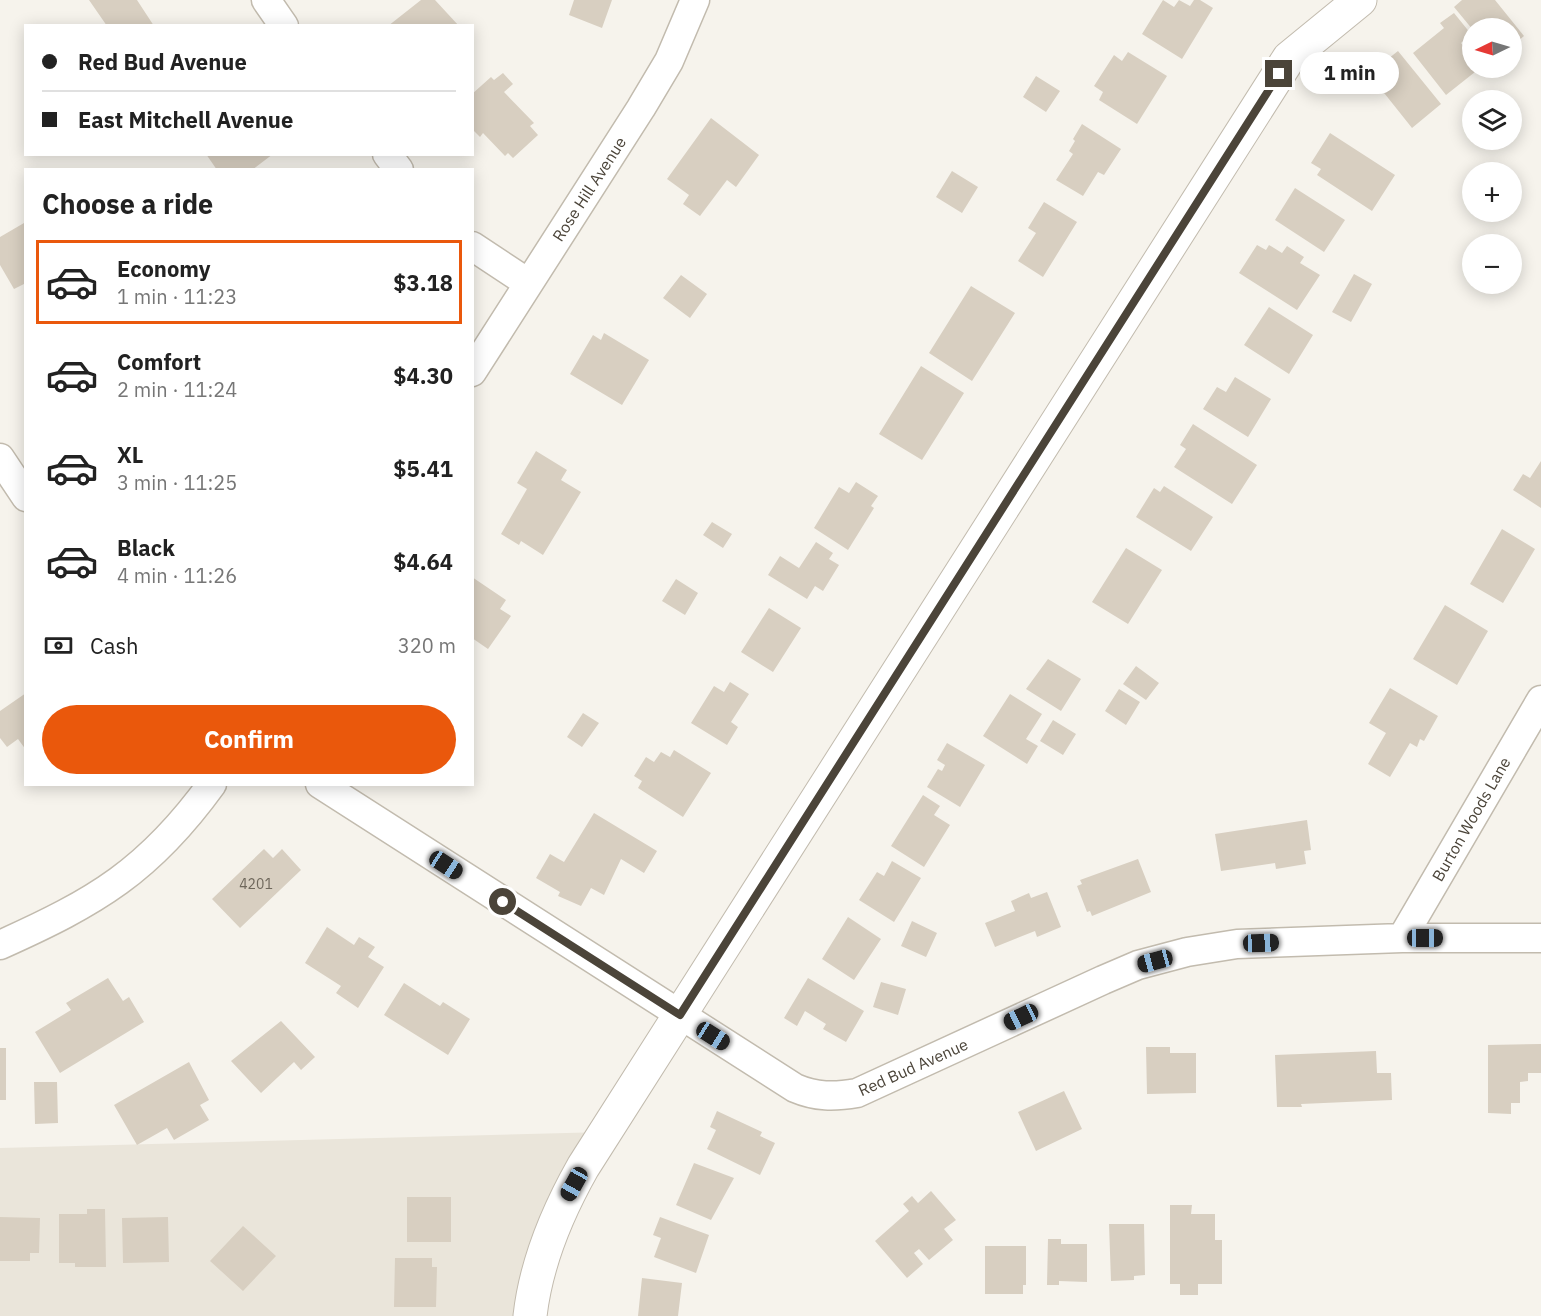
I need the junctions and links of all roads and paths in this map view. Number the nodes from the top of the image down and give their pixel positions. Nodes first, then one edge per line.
1 (266, 0) edge
2 (695, 0) edge
3 (1360, 0) edge
4 (283, 24) edge
5 (474, 247) edge
6 (528, 284) junction
7 (474, 369) edge
8 (0, 458) edge
9 (24, 494) edge
10 (1541, 700) edge
11 (211, 786) edge
12 (323, 786) edge
13 (1402, 938) junction
14 (1541, 938) edge
15 (0, 945) edge
16 (680, 1015) junction
17 (530, 1316) edge

1 - 4 street
2 - 6 street, Rose Hill Avenue
3 - 16 street
5 - 6 street
6 - 7 street, Rose Hill Avenue
8 - 9 street
10 - 13 street, Burton Woods Lane
11 - 15 street
12 - 16 street, Red Bud Avenue
13 - 14 street, Red Bud Avenue
13 - 16 street, Red Bud Avenue
16 - 17 street

